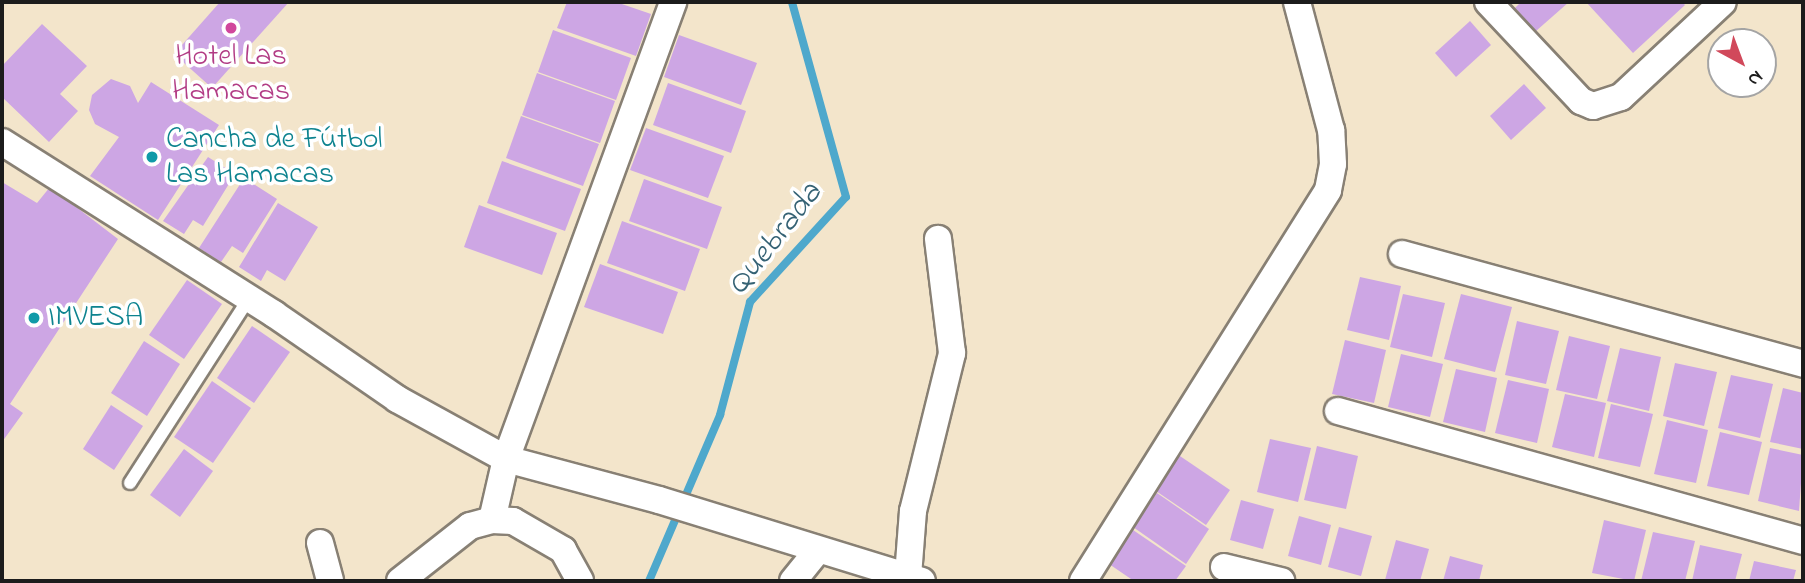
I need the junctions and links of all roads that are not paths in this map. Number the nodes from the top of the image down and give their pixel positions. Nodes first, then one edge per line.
1 (673, 2) edge
2 (1297, 2) edge
3 (1488, 2) edge
4 (1714, 5) edge
5 (2, 142) edge
6 (937, 239) dead end
7 (1402, 254) dead end
8 (249, 298) junction
9 (1803, 363) edge
10 (1338, 411) dead end
11 (506, 459) junction
12 (130, 483) dead end
13 (492, 520) junction
14 (1803, 541) edge
15 (320, 543) dead end
16 (818, 550) junction
17 (1224, 567) dead end
18 (915, 579) edge
19 (330, 581) edge
20 (400, 581) edge
21 (580, 581) edge
22 (793, 581) edge
23 (1083, 581) edge
24 (1281, 581) edge

1 - 11 street
2 - 23 street
3 - 4 street
5 - 8 street
6 - 18 street
7 - 9 street
8 - 11 street
8 - 12 lane
10 - 14 street
11 - 13 street
11 - 16 street
13 - 20 street
13 - 21 street
15 - 19 street
16 - 18 street
16 - 22 street
17 - 24 street

